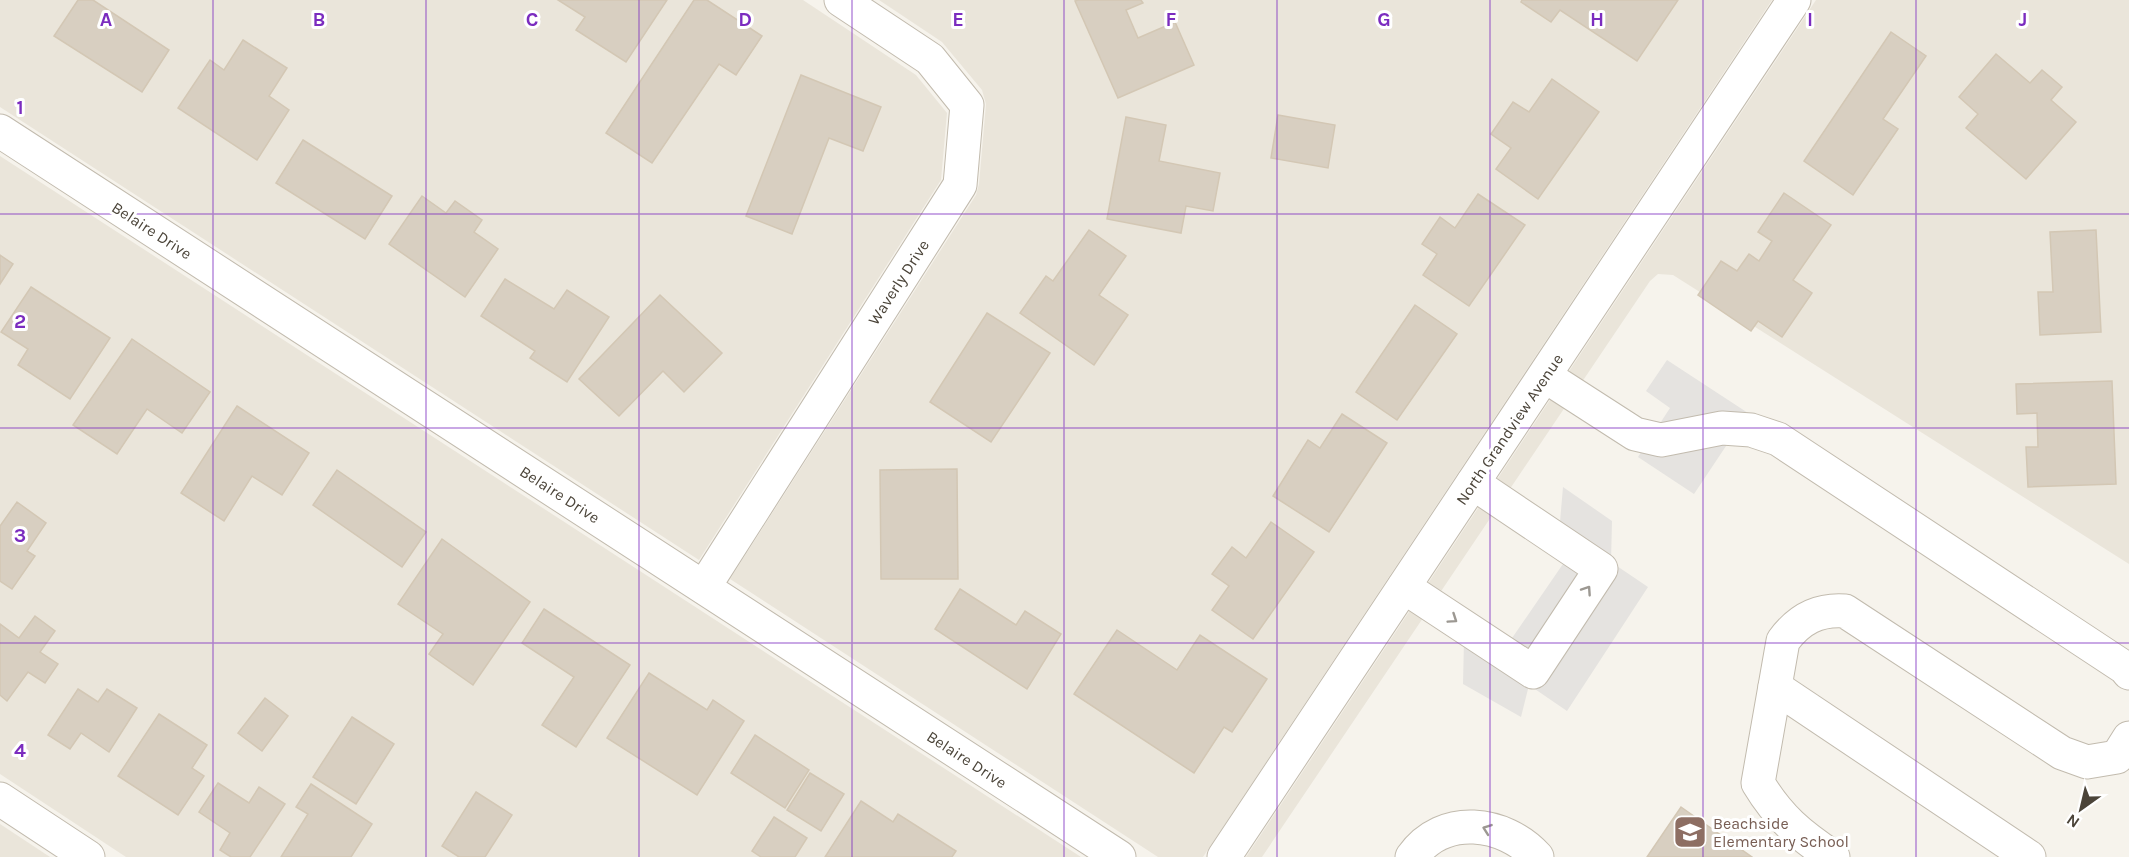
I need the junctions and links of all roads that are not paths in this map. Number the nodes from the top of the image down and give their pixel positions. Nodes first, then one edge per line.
1 (841, 0) edge
2 (1794, 0) edge
3 (0, 131) edge
4 (1545, 376) junction
5 (1473, 483) junction
6 (704, 587) junction
7 (1404, 587) junction
8 (2129, 673) edge
9 (1775, 687) junction
10 (2129, 738) edge
11 (0, 799) edge
12 (88, 857) edge
13 (1119, 857) edge
14 (1224, 857) edge
15 (1412, 857) edge
16 (1537, 857) edge
17 (1833, 857) edge
18 (2029, 857) edge

1 - 6 street, Waverly Drive
2 - 4 street, North Grandview Avenue
3 - 6 street, Belaire Drive
4 - 5 street, North Grandview Avenue
4 - 8 street
5 - 7 street, North Grandview Avenue
7 -> 5 street
6 - 13 street, Belaire Drive
7 - 14 street, North Grandview Avenue
9 - 10 street
9 - 17 street
9 - 18 street
11 - 12 street
16 -> 15 street

